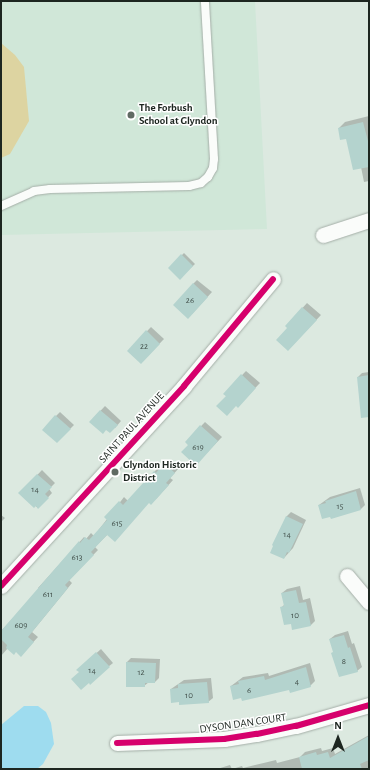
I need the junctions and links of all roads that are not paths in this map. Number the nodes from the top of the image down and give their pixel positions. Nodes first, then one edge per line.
1 (205, 1) edge
2 (1, 206) edge
3 (369, 220) edge
4 (323, 235) dead end
5 (273, 279) dead end
6 (347, 576) dead end
7 (1, 586) edge
8 (369, 602) edge
9 (369, 705) edge
10 (117, 743) dead end

1 - 2 lane
3 - 4 street
5 - 7 street, SAINT PAUL AVENUE
6 - 8 street
9 - 10 street, DYSON DAN COURT

